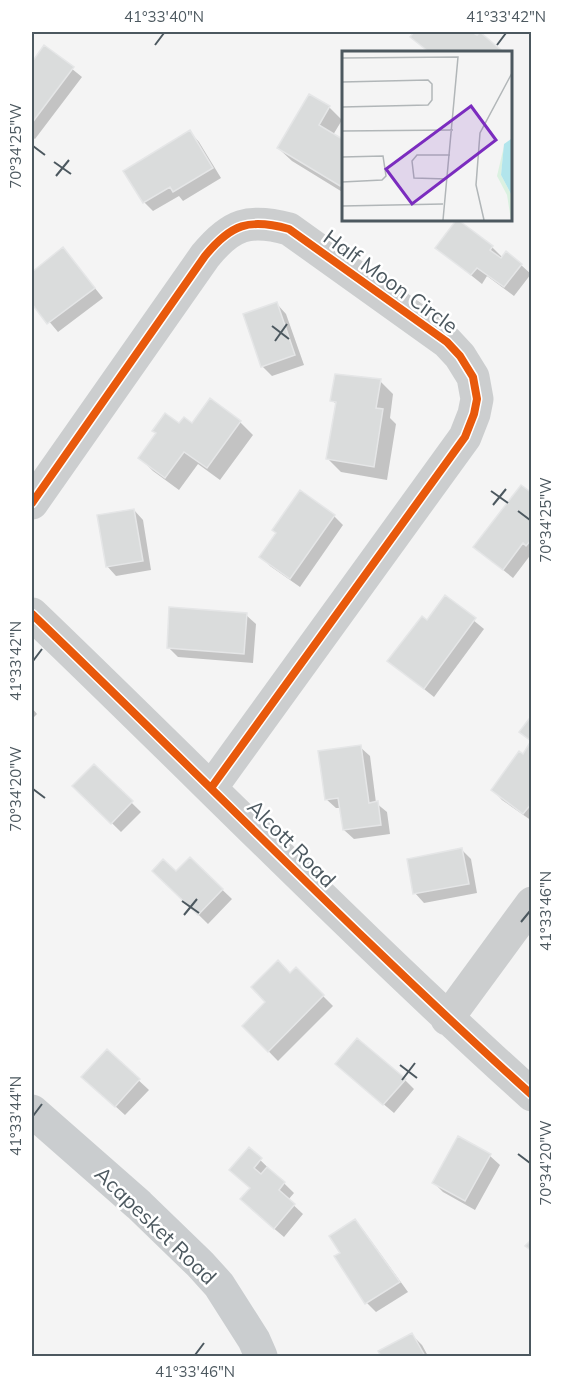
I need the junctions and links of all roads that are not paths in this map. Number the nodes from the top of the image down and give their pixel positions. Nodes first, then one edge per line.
1 (32, 503) edge
2 (32, 614) edge
3 (211, 788) junction
4 (531, 903) edge
5 (447, 1019) junction
6 (531, 1095) edge
7 (32, 1111) edge
8 (261, 1356) edge

1 - 3 street, Half Moon Circle
2 - 3 street, Alcott Road
3 - 5 street, Alcott Road
4 - 5 street
5 - 6 street, Alcott Road
7 - 8 main road, Acapesket Road

